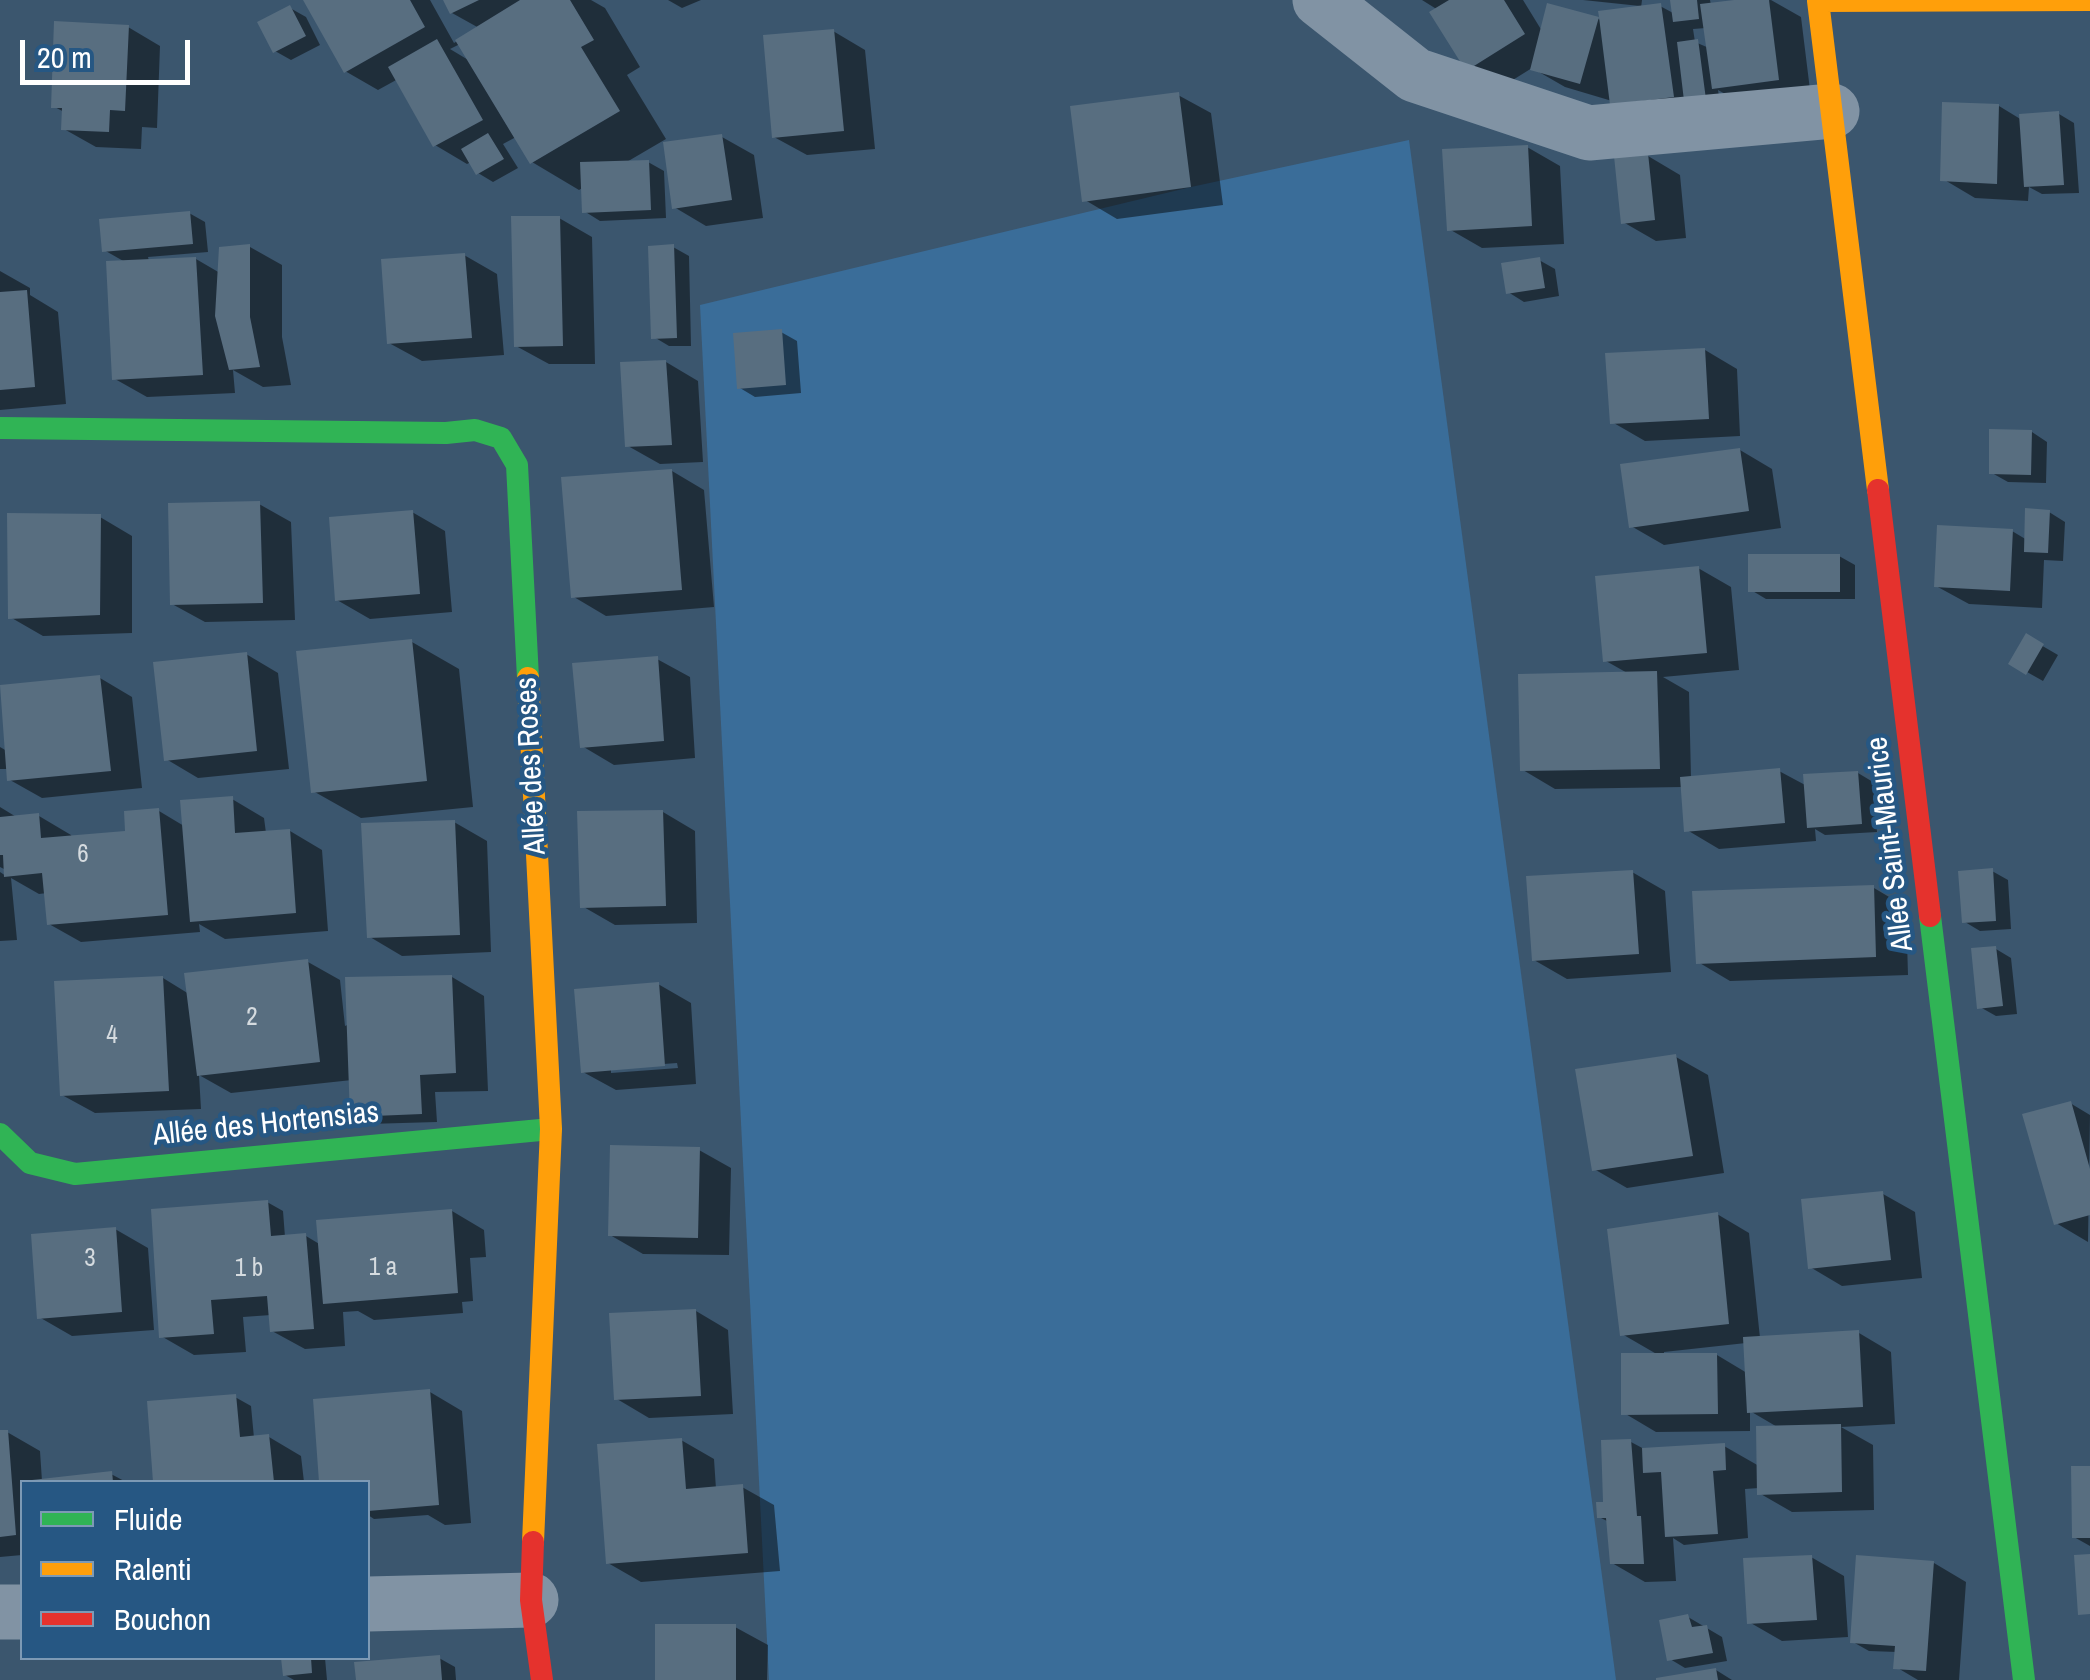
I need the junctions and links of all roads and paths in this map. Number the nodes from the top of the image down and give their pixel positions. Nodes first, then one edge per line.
1 (1320, 0) edge
2 (2090, 0) edge
3 (1818, 1) edge
4 (1832, 111) junction
5 (0, 428) edge
6 (551, 1129) junction
7 (0, 1134) edge
8 (531, 1600) junction
9 (370, 1604) edge
10 (542, 1680) edge
11 (2024, 1680) edge

1 - 4 street
2 - 3 street
3 - 4 street, Allée Saint-Maurice
4 - 11 street, Allée Saint-Maurice
5 - 6 street, Allée des Roses
6 - 7 street, Allée des Hortensias
6 - 8 street, Allée des Roses
8 - 9 street
8 - 10 street, Allée des Roses

